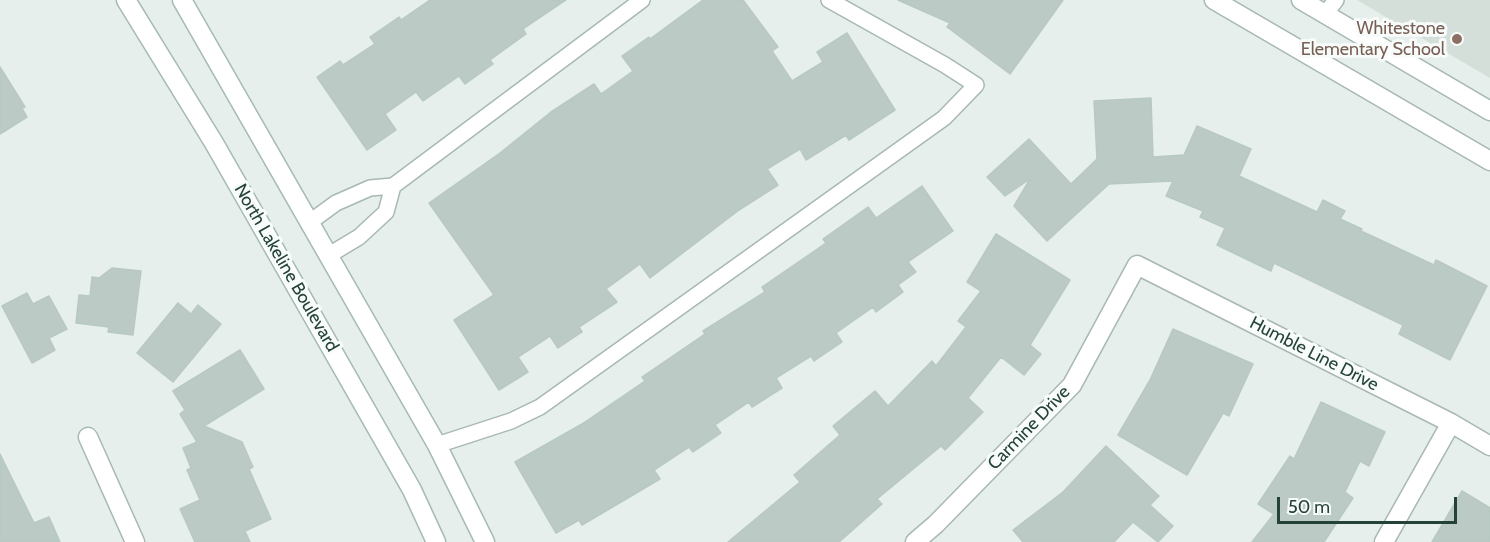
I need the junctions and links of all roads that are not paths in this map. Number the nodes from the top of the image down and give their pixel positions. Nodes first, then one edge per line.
1 (126, 0) edge
2 (182, 0) edge
3 (642, 0) edge
4 (829, 0) edge
5 (1214, 0) edge
6 (1301, 0) edge
7 (1331, 7) edge
8 (1490, 111) edge
9 (1490, 161) edge
10 (393, 186) junction
11 (310, 222) junction
12 (329, 255) junction
13 (1137, 265) joint
14 (1451, 423) junction
15 (88, 437) dead end
16 (437, 445) junction
17 (1490, 446) edge
18 (135, 542) edge
19 (436, 542) edge
20 (485, 542) edge
21 (915, 542) edge
22 (1384, 542) edge

1 - 19 street, North Lakeline Boulevard
2 - 11 street
3 - 10 lane
4 - 16 lane
5 - 9 street
6 - 7 street
7 - 8 street
10 - 11 lane
10 - 12 lane
11 - 12 street
12 - 16 street
13 - 14 street, Humble Line Drive
13 - 21 street, Carmine Drive
14 - 17 street, Humble Line Drive
14 - 22 street
15 - 18 street
16 - 20 street

